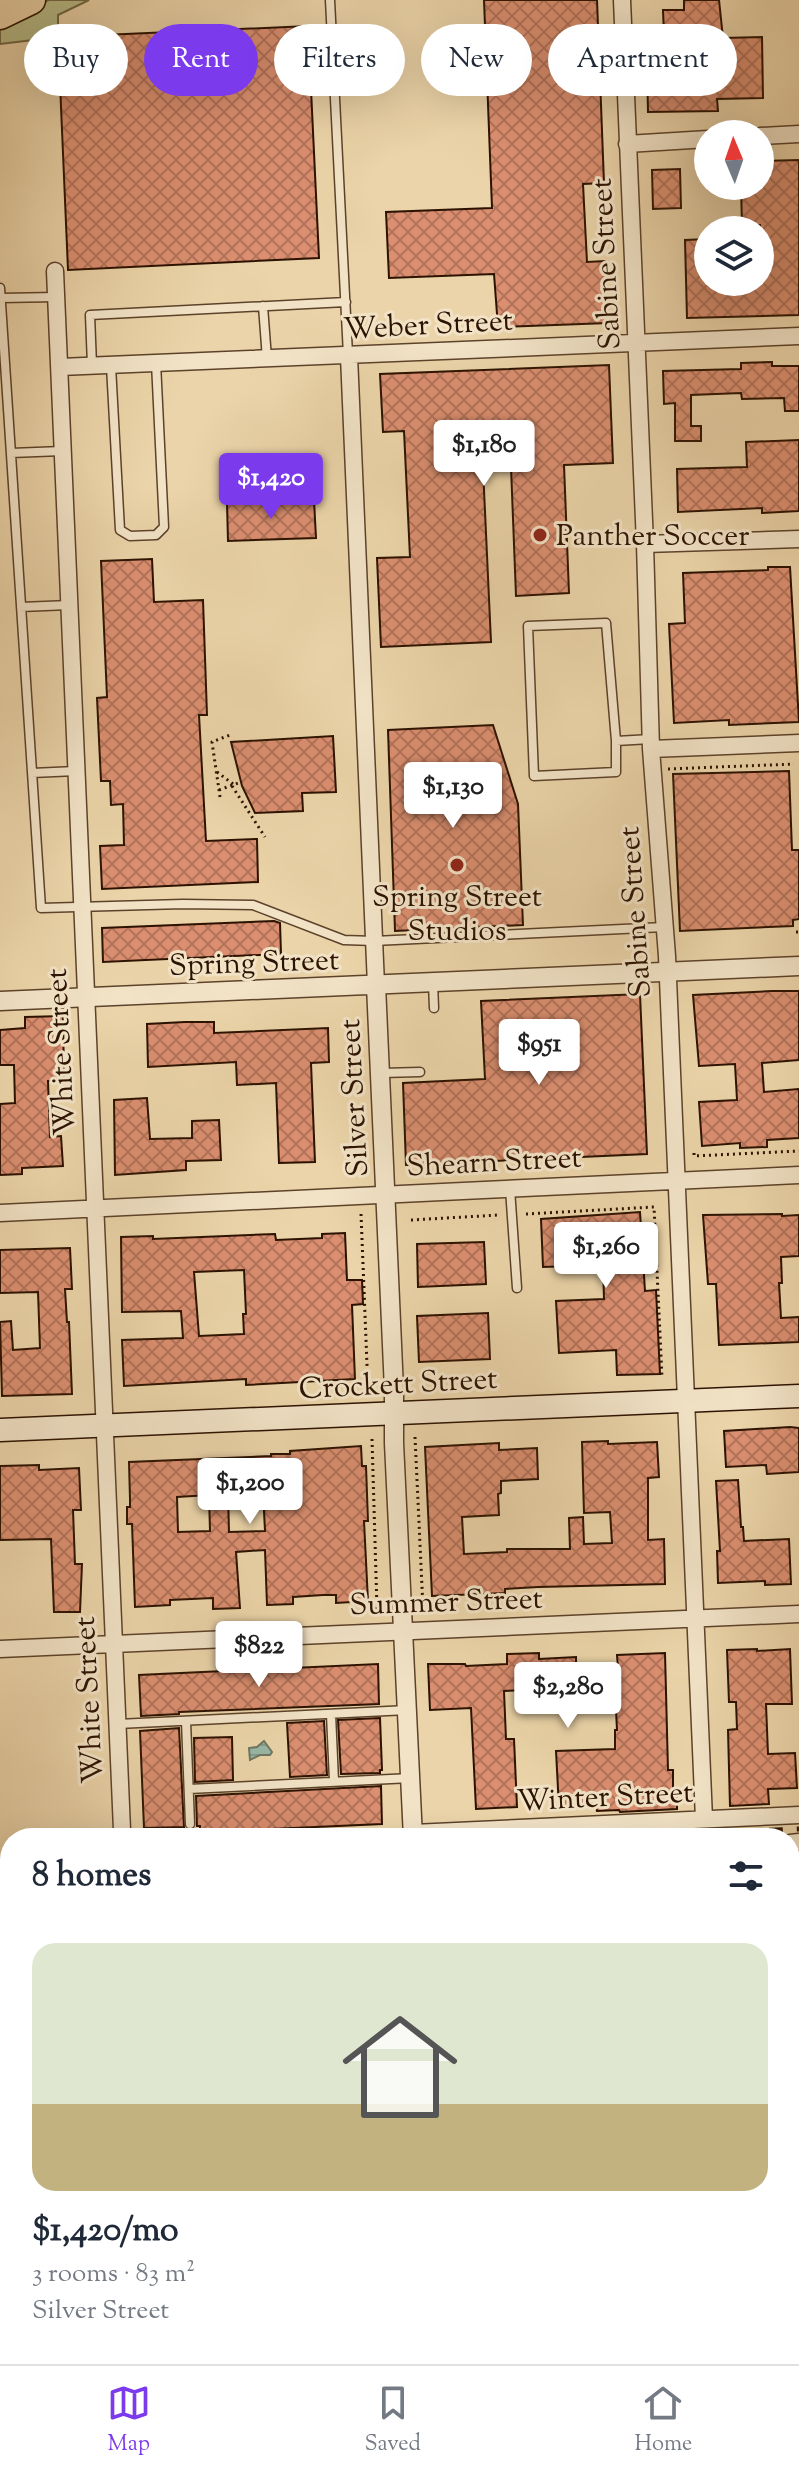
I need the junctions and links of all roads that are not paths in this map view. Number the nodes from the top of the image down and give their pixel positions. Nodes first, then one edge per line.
1 (31, 0) edge
2 (330, 0) edge
3 (622, 0) edge
4 (0, 15) edge
5 (799, 134) edge
6 (774, 135) edge
7 (694, 140) edge
8 (627, 144) junction
9 (55, 271) dead end
10 (0, 288) edge
11 (56, 297) junction
12 (1, 298) edge
13 (346, 302) junction
14 (263, 306) junction
15 (799, 336) edge
16 (636, 343) junction
17 (349, 356) junction
18 (267, 359) junction
19 (156, 363) junction
20 (92, 365) junction
21 (111, 365) junction
22 (60, 367) junction
23 (62, 451) junction
24 (11, 453) junction
25 (799, 539) edge
26 (645, 544) junction
27 (69, 605) junction
28 (21, 607) junction
29 (616, 741) junction
30 (799, 743) edge
31 (651, 744) junction
32 (76, 771) junction
33 (32, 773) junction
34 (82, 907) junction
35 (664, 927) junction
36 (374, 941) junction
37 (799, 966) edge
38 (667, 972) junction
39 (433, 982) junction
40 (376, 985) junction
41 (86, 997) junction
42 (0, 1001) edge
43 (434, 1008) dead end
44 (420, 1072) dead end
45 (380, 1073) junction
46 (799, 1175) edge
47 (677, 1181) junction
48 (510, 1188) junction
49 (385, 1193) junction
50 (95, 1207) junction
51 (0, 1213) edge
52 (517, 1288) dead end
53 (799, 1396) edge
54 (686, 1400) junction
55 (395, 1413) junction
56 (104, 1426) junction
57 (0, 1430) edge
58 (799, 1614) edge
59 (696, 1618) junction
60 (404, 1631) junction
61 (114, 1644) junction
62 (0, 1649) edge
63 (408, 1710) junction
64 (331, 1714) junction
65 (186, 1721) junction
66 (117, 1724) junction
67 (411, 1778) junction
68 (334, 1781) junction
69 (189, 1789) junction
70 (799, 1815) edge
71 (704, 1819) junction
72 (190, 1824) dead end
73 (122, 1828) edge
74 (413, 1828) edge
75 (550, 1828) edge

1 - 4 highway
2 - 13 lane
3 - 8 street, Sabine Street
5 - 6 street
7 - 8 street
8 - 16 street, Sabine Street
9 - 11 street, White Street
10 - 12 lane
11 - 12 lane
11 - 22 street, White Street
12 - 24 lane
13 - 14 lane
13 - 17 lane
14 - 18 lane
14 - 20 lane
15 - 16 street, Weber Street
16 - 17 street, Weber Street
16 - 26 street, Sabine Street
17 - 18 street, Weber Street
17 - 36 street, Silver Street
18 - 19 street, Weber Street
19 - 21 street, Weber Street
19 - 21 lane
20 - 21 street, Weber Street
20 - 22 street, Weber Street
22 - 23 street, White Street
23 - 24 lane
23 - 27 street, White Street
24 - 28 lane
25 - 26 street
26 - 31 street, Sabine Street
27 - 28 lane
27 - 32 street, White Street
28 - 33 lane
29 - 29 lane
29 - 31 lane
30 - 31 street
31 - 35 street, Sabine Street
32 - 33 lane
32 - 34 street, White Street
33 - 34 lane
34 - 36 lane
34 - 41 street, White Street
35 - 36 lane
35 - 38 street, Sabine Street
36 - 40 street, Silver Street
37 - 38 street, Spring Street
38 - 39 street, Spring Street
38 - 47 street, Sabine Street
39 - 40 street, Spring Street
39 - 43 lane
40 - 41 street, Spring Street
40 - 45 street, Silver Street
41 - 42 street, Spring Street
41 - 50 street, White Street
44 - 45 lane
45 - 49 street, Silver Street
46 - 47 street, Shearn Street
47 - 48 street, Shearn Street
47 - 54 street, Sabine Street
48 - 49 street, Shearn Street
48 - 52 lane
49 - 50 street, Shearn Street
49 - 55 street, Silver Street
50 - 51 street, Shearn Street
50 - 56 street, White Street
53 - 54 main road, Crockett Street
54 - 55 main road, Crockett Street
54 - 59 street, Sabine Street
55 - 56 main road, Crockett Street
55 - 60 street, Silver Street
56 - 57 main road, Crockett Street
56 - 61 street, White Street
58 - 59 street, Summer Street
59 - 60 street, Summer Street
59 - 71 street, Sabine Street
60 - 61 street, Summer Street
60 - 63 street, Silver Street
61 - 62 street, Summer Street
61 - 66 street, White Street
63 - 64 lane
63 - 67 street, Silver Street
64 - 65 lane
64 - 68 lane
65 - 66 lane
65 - 69 lane
66 - 73 street, White Street
67 - 68 lane
67 - 74 street, Silver Street
68 - 69 lane
69 - 72 lane
70 - 71 street, Winter Street
71 - 75 street, Winter Street

